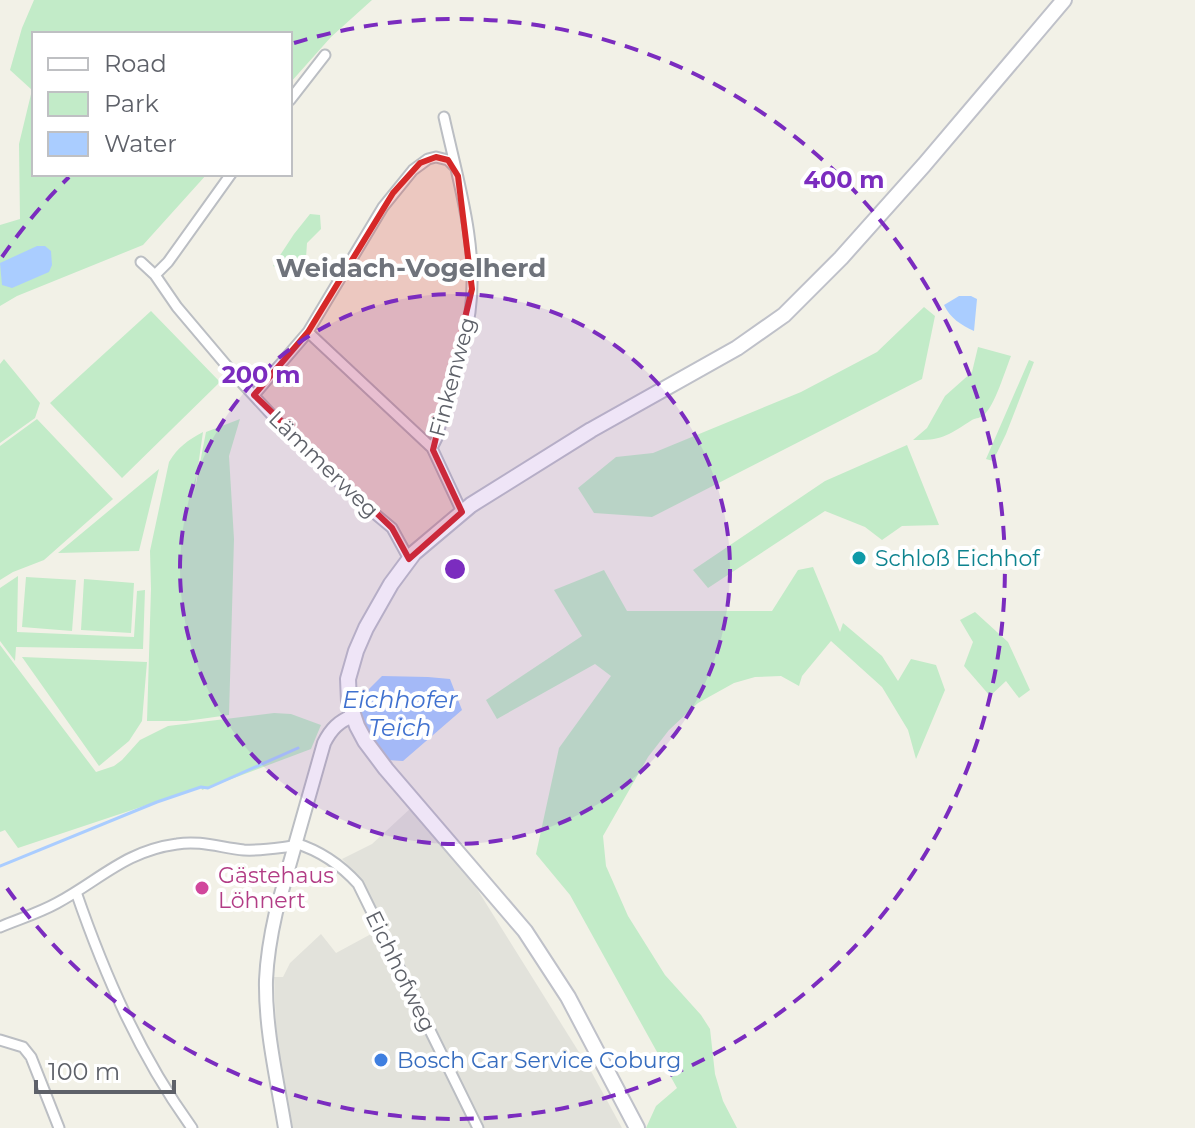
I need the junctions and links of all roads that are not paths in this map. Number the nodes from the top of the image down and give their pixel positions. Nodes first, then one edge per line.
1 (1064, 0) edge
2 (325, 55) dead end
3 (292, 97) edge
4 (444, 117) dead end
5 (455, 167) junction
6 (230, 176) edge
7 (141, 262) dead end
8 (155, 275) junction
9 (308, 332) junction
10 (254, 395) junction
11 (432, 448) junction
12 (462, 512) junction
13 (409, 559) junction
14 (353, 716) junction
15 (294, 844) junction
16 (76, 892) junction
17 (0, 927) edge
18 (0, 1040) edge
19 (59, 1128) edge
20 (192, 1128) edge
21 (285, 1128) edge
22 (478, 1128) edge
23 (637, 1128) edge

1 - 12 main road
2 - 3 street
4 - 5 street, Finkenweg
5 - 9 street
5 - 11 street, Finkenweg
6 - 8 street
7 - 8 street, Lämmerweg
8 - 10 street, Lämmerweg
9 - 10 street
9 - 11 street
10 - 13 street, Lämmerweg
11 - 12 street
12 - 13 main road
13 - 14 main road
14 - 15 street
14 - 23 main road
15 - 16 street
15 - 21 street
15 - 22 street, Eichhofweg
16 - 17 street
16 - 20 street
18 - 19 street

